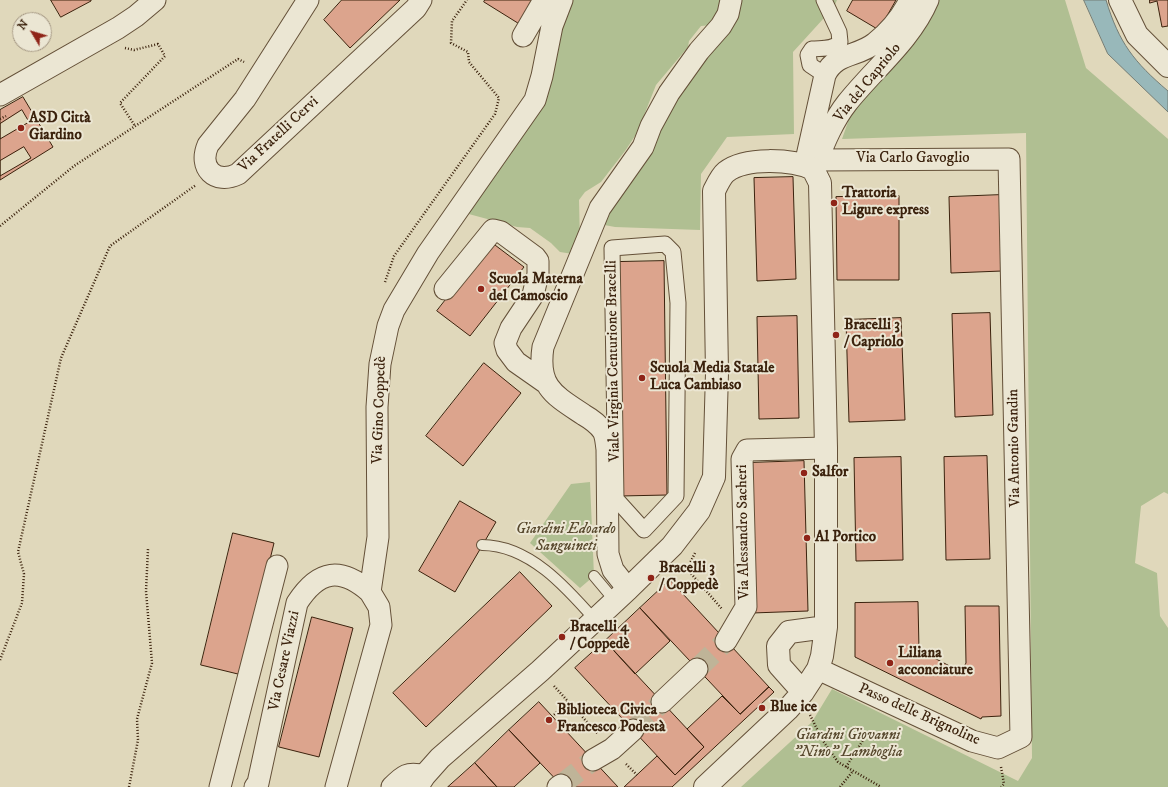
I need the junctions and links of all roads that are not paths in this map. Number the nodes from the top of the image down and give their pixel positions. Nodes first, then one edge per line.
1 (155, 0) edge
2 (308, 0) edge
3 (421, 0) edge
4 (544, 0) edge
5 (562, 0) edge
6 (731, 0) edge
7 (824, 0) edge
8 (910, 0) edge
9 (928, 0) edge
10 (1120, 0) edge
11 (523, 36) dead end
12 (1168, 66) edge
13 (825, 75) junction
14 (0, 95) edge
15 (1009, 159) joint
16 (812, 165) junction
17 (445, 289) dead end
18 (546, 383) junction
19 (826, 448) junction
20 (644, 530) joint
21 (482, 545) dead end
22 (278, 566) dead end
23 (594, 576) dead end
24 (370, 592) junction
25 (622, 595) junction
26 (595, 620) junction
27 (826, 627) junction
28 (731, 633) tunnel mouth
29 (697, 669) tunnel mouth
30 (818, 670) junction
31 (803, 692) junction
32 (662, 702) tunnel mouth
33 (633, 730) tunnel mouth
34 (1021, 737) joint
35 (593, 760) tunnel mouth
36 (420, 781) edge
37 (257, 786) edge
38 (220, 787) edge
39 (336, 787) edge
40 (392, 787) edge
41 (705, 787) edge

1 - 14 street
2 - 3 street, Via Fratelli Cervi
4 - 11 street
5 - 24 street, Via Gino Coppedè
6 - 18 street
7 - 13 street
8 - 13 street, Via del Capriolo
9 - 16 street, Via del Capriolo
10 - 12 street
13 - 16 street, Via del Capriolo
15 - 16 street, Via Carlo Gavoglio
15 - 34 street, Via Antonio Gandin
16 - 19 street
16 - 25 street
17 - 18 street
18 - 25 street
19 - 27 street
19 - 28 street, Via Alessandro Sacheri
20 - 20 street, Viale Virginia Centurione Bracelli
21 - 26 lane
22 - 38 street, Via Cesare Viazzi
23 - 25 lane
24 - 37 street, Via Cesare Viazzi
24 - 39 street
25 - 26 street
26 - 36 street
27 - 30 street
27 - 31 street
29 - 32 street
30 - 31 street
30 - 34 street, Passo delle Brignoline
31 - 41 street
33 - 35 street
36 - 40 street

